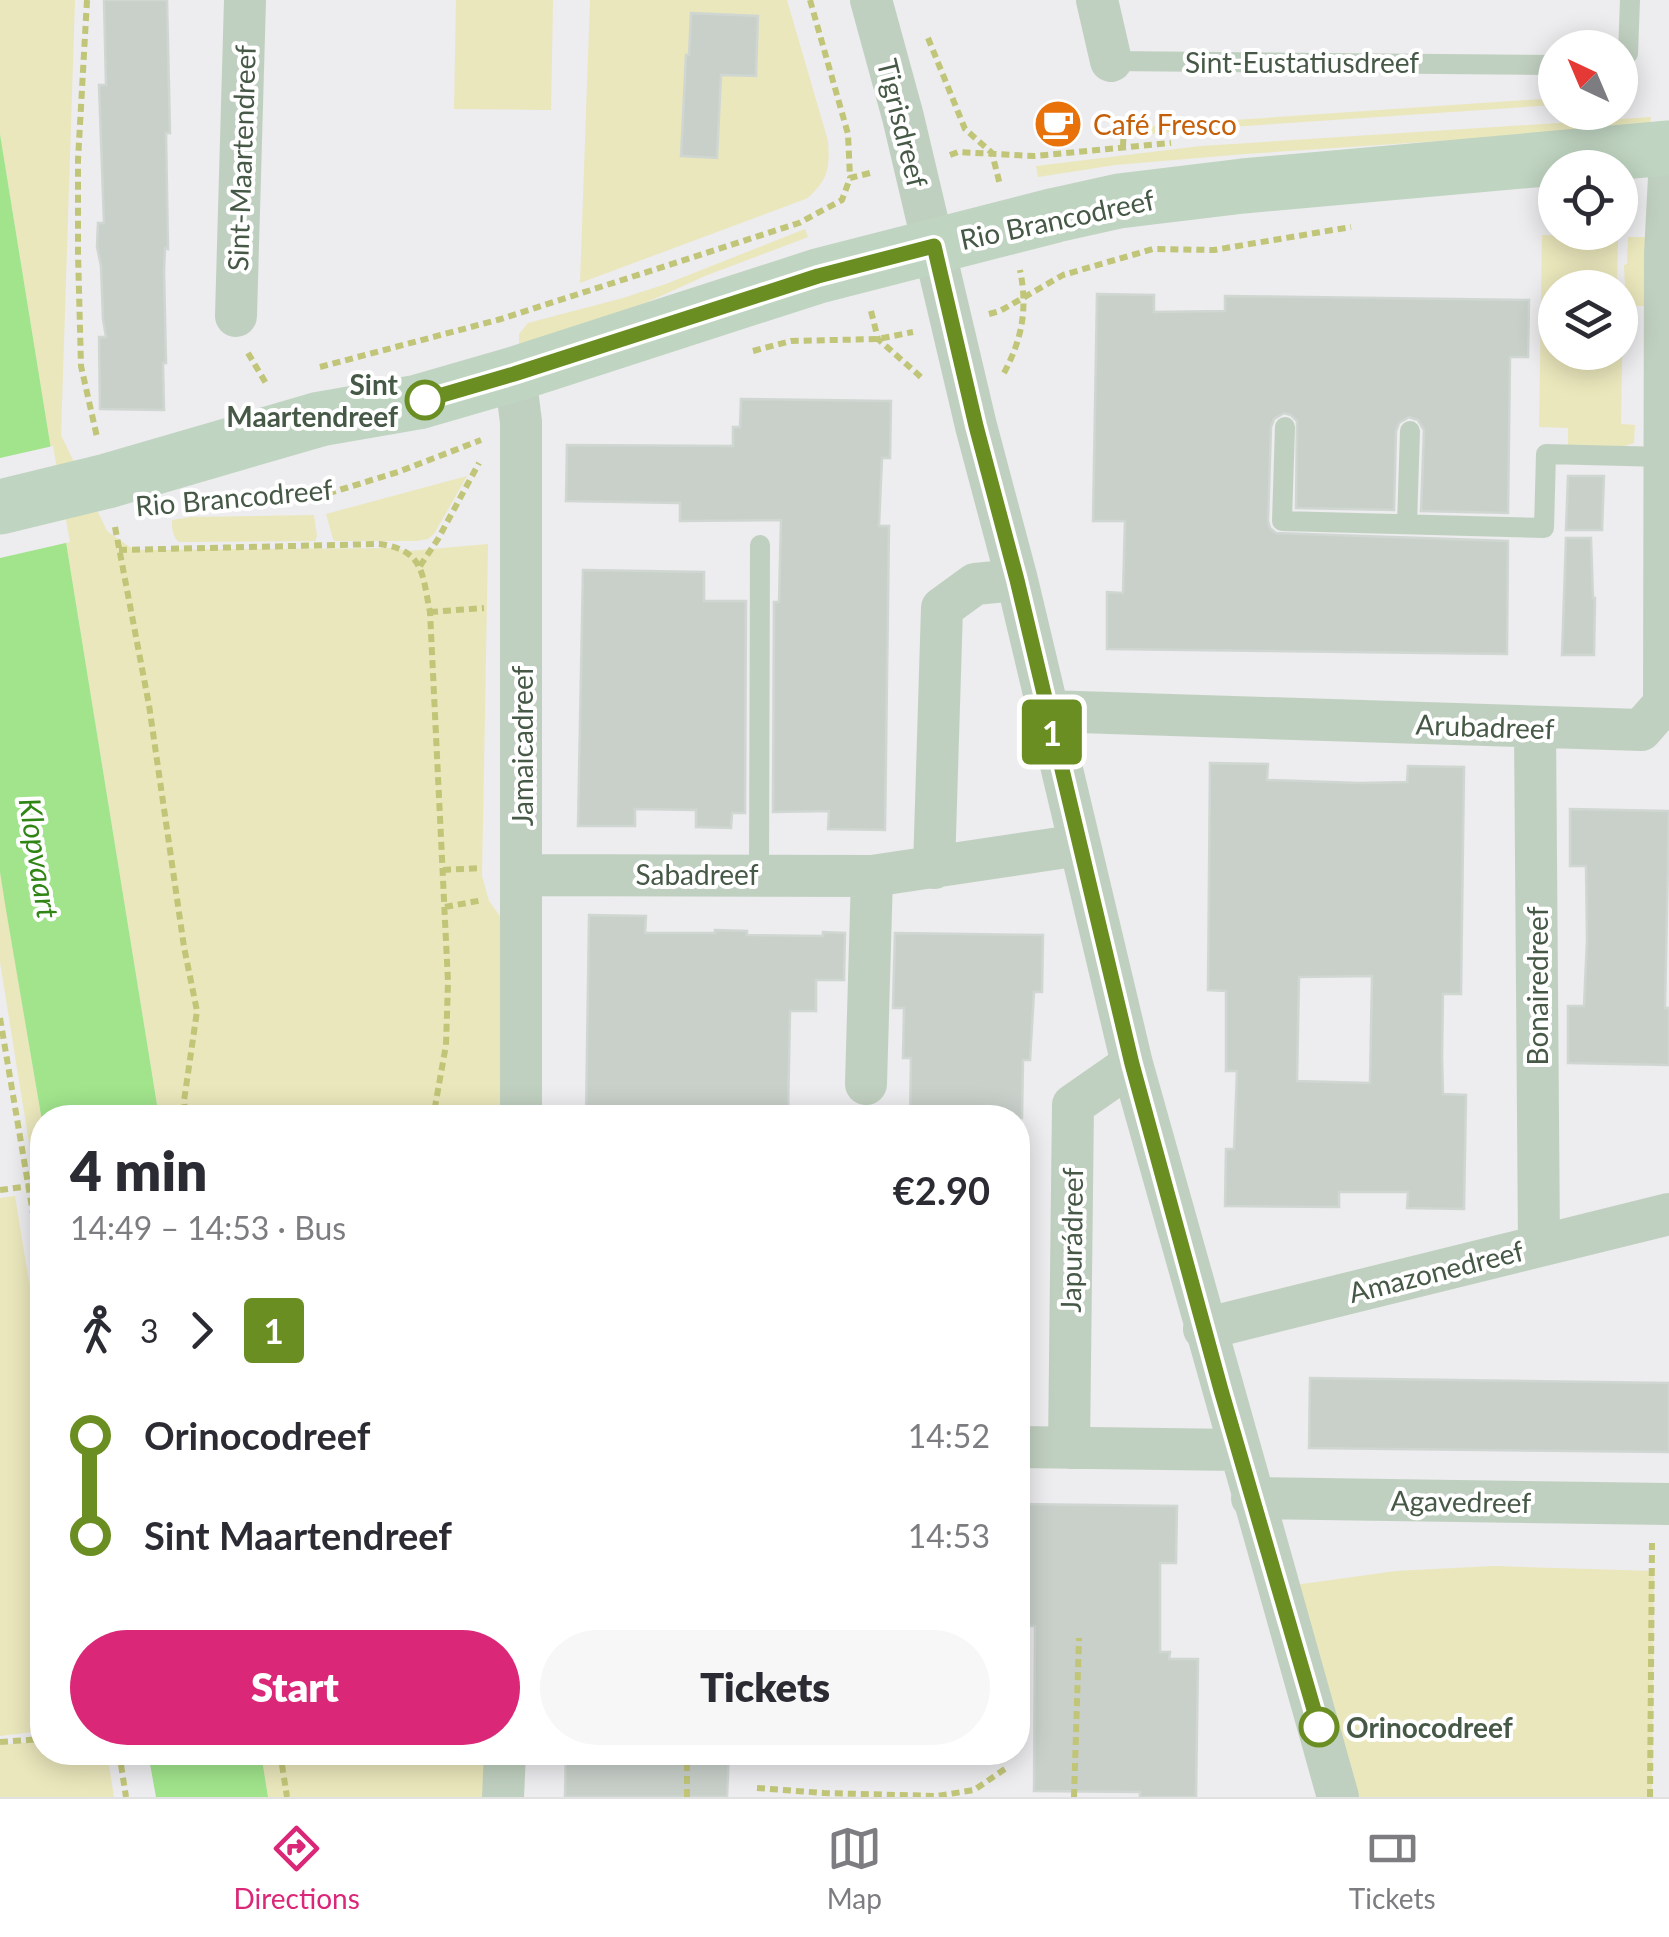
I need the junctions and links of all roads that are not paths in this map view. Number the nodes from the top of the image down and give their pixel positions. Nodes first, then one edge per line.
1 (245, 0) edge
2 (871, 0) edge
3 (1098, 0) edge
4 (1630, 0) edge
5 (1629, 30) edge
6 (1111, 61) joint
7 (1538, 64) edge
8 (1669, 148) edge
9 (1669, 177) edge
10 (934, 246) junction
11 (236, 316) dead end
12 (510, 410) junction
13 (1284, 427) dead end
14 (1410, 431) dead end
15 (1666, 457) edge
16 (0, 507) edge
17 (1407, 524) junction
18 (760, 544) dead end
19 (1017, 580) junction
20 (1047, 711) junction
21 (1535, 728) junction
22 (1080, 845) junction
23 (934, 868) junction
24 (522, 874) junction
25 (759, 874) junction
26 (872, 876) junction
27 (1132, 1064) junction
28 (866, 1084) dead end
29 (521, 1105) edge
30 (1669, 1214) edge
31 (1539, 1245) junction
32 (1204, 1329) junction
33 (1030, 1446) edge
34 (1069, 1448) junction
35 (1238, 1450) junction
36 (1252, 1498) junction
37 (1661, 1504) edge
38 (504, 1765) edge
39 (503, 1797) edge
40 (1338, 1797) edge

1 - 11 street, Sint-Maartendreef
2 - 10 street, Tigrisdreef
3 - 6 street, Sint-Eustatiusdreef
4 - 5 lane
6 - 7 lane, Sint-Eustatiusdreef
8 - 10 street, Rio Brancodreef
9 - 15 street, Arubadreef
10 - 12 street, Rio Brancodreef
10 - 19 street
12 - 16 street, Rio Brancodreef
12 - 24 street, Jamaicadreef
13 - 17 lane
14 - 17 lane
15 - 17 lane
15 - 21 street, Arubadreef
18 - 25 lane
19 - 20 street
19 - 23 street
20 - 21 street, Arubadreef
20 - 22 street
21 - 31 street, Bonairedreef
22 - 23 street, Sabadreef
22 - 27 street
23 - 26 street, Sabadreef
24 - 25 street, Sabadreef
24 - 29 street, Jamaicadreef
25 - 26 street, Sabadreef
26 - 28 street
27 - 32 street
27 - 34 street, Japurádreef
30 - 31 street, Amazonedreef
31 - 32 street, Amazonedreef
32 - 35 street
33 - 34 street
34 - 35 street
35 - 36 street
36 - 37 street, Agavedreef
36 - 40 street
38 - 39 street

